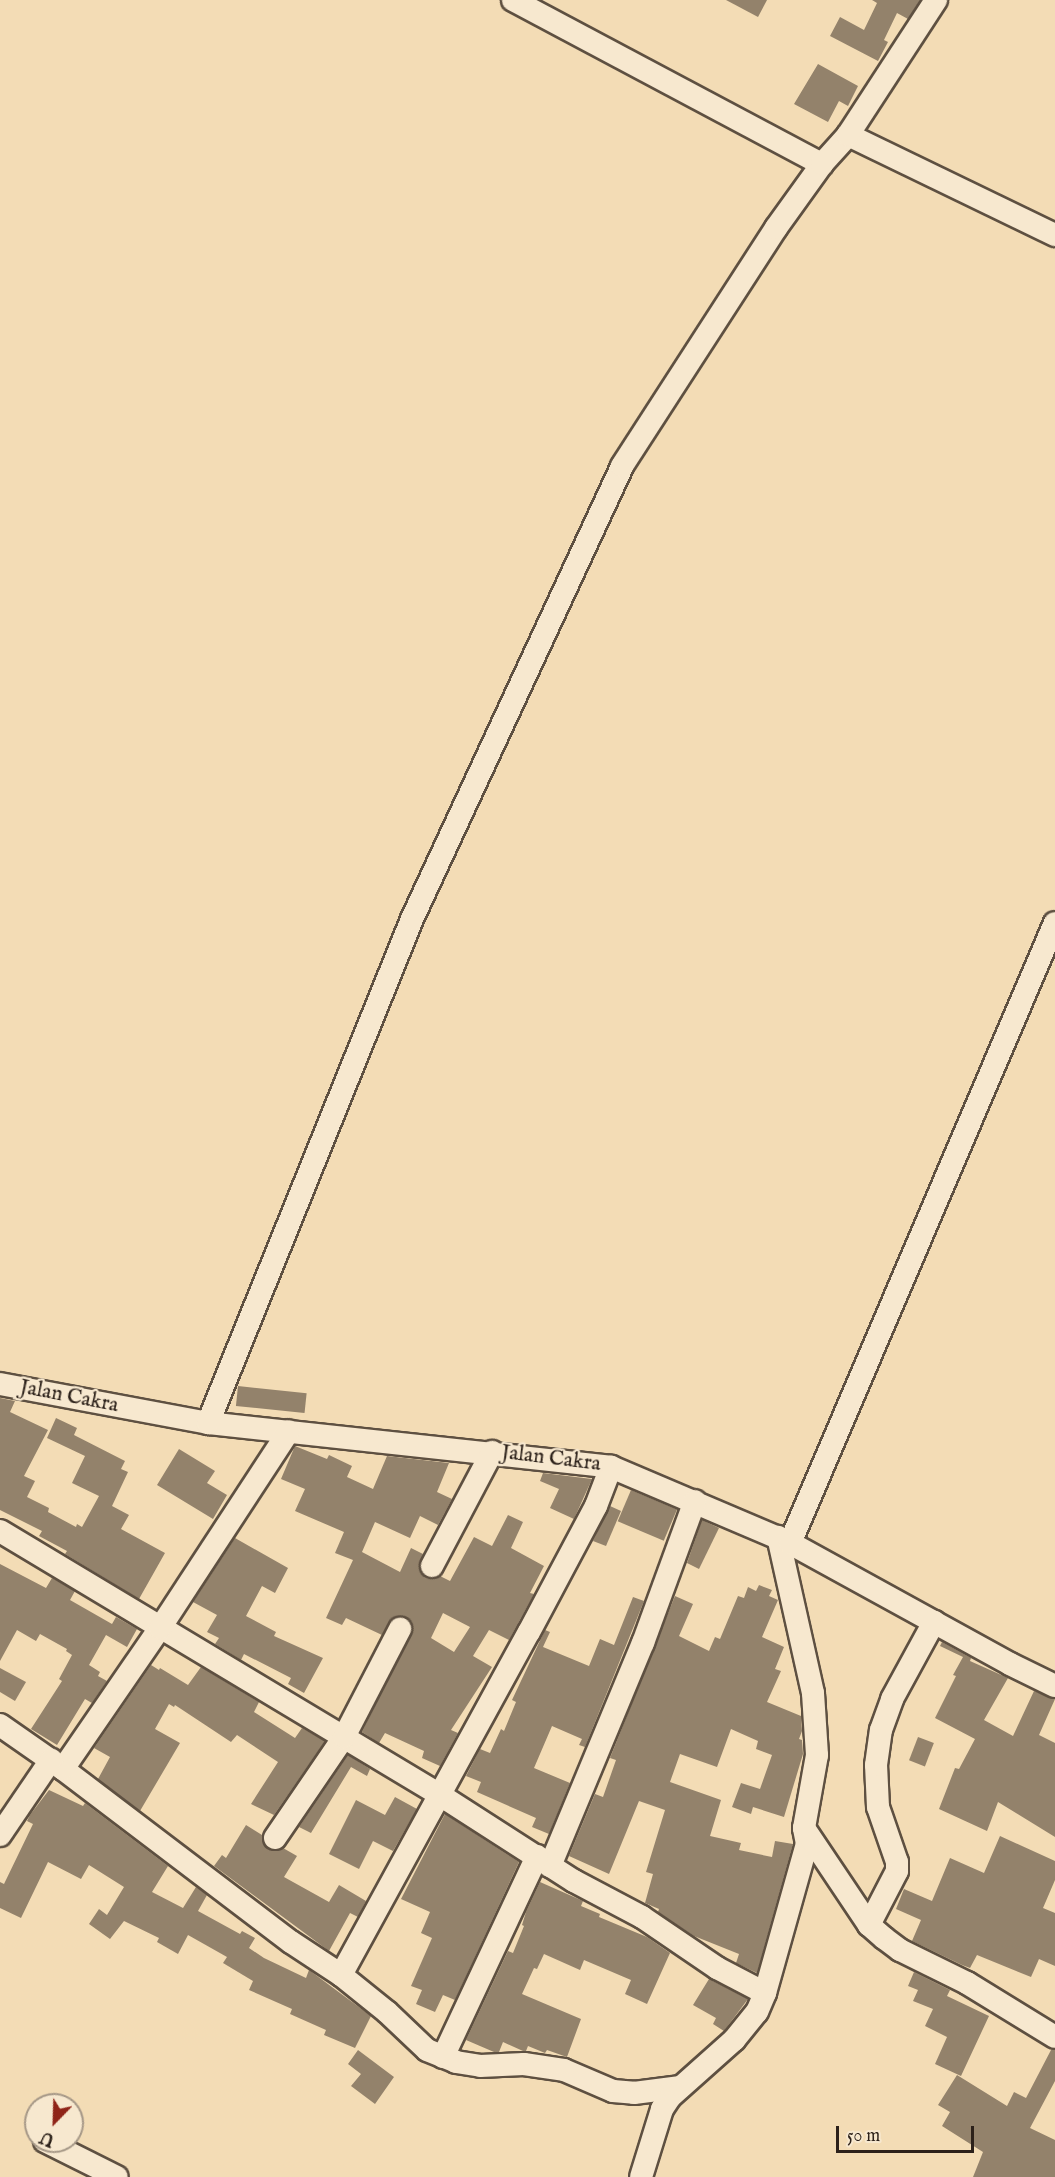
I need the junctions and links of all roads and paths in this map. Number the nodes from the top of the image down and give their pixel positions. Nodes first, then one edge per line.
1 (513, 0) edge
2 (936, 0) edge
3 (848, 135) junction
4 (822, 164) junction
5 (1055, 235) edge
6 (1055, 923) edge
7 (0, 1384) edge
8 (208, 1423) junction
9 (289, 1431) junction
10 (492, 1452) junction
11 (611, 1467) junction
12 (695, 1501) junction
13 (0, 1531) edge
14 (784, 1540) junction
15 (432, 1566) dead end
16 (934, 1622) junction
17 (160, 1628) junction
18 (400, 1629) dead end
19 (1055, 1686) edge
20 (0, 1725) edge
21 (344, 1737) junction
22 (57, 1764) junction
23 (440, 1795) junction
24 (804, 1828) junction
25 (0, 1835) edge
26 (275, 1838) dead end
27 (543, 1861) junction
28 (869, 1925) junction
29 (341, 1975) junction
30 (765, 1993) junction
31 (1055, 2037) edge
32 (443, 2057) junction
33 (681, 2087) junction
34 (69, 2153) edge
35 (117, 2177) edge
36 (641, 2177) edge

1 - 4 street
2 - 3 street
3 - 4 street
3 - 5 street
4 - 8 street
6 - 14 street
7 - 8 street, Jalan Cakra
8 - 9 street, Jalan Cakra
9 - 10 street, Jalan Cakra
9 - 17 street
10 - 11 street, Jalan Cakra
10 - 15 street
11 - 12 street, Jalan Cakra
11 - 23 street
12 - 14 street, Jalan Cakra
12 - 27 street
13 - 17 street
14 - 16 street, Jalan Cakra
14 - 24 street
16 - 19 street, Jalan Cakra
16 - 28 street
17 - 21 street
17 - 22 street
18 - 21 street
20 - 22 street
21 - 23 street
21 - 26 street
22 - 25 street
22 - 29 street
23 - 27 street
23 - 29 street
24 - 28 street
24 - 30 street
27 - 30 street
27 - 32 street
28 - 31 street
29 - 32 street
30 - 33 street
32 - 33 street
33 - 36 street
34 - 35 street

